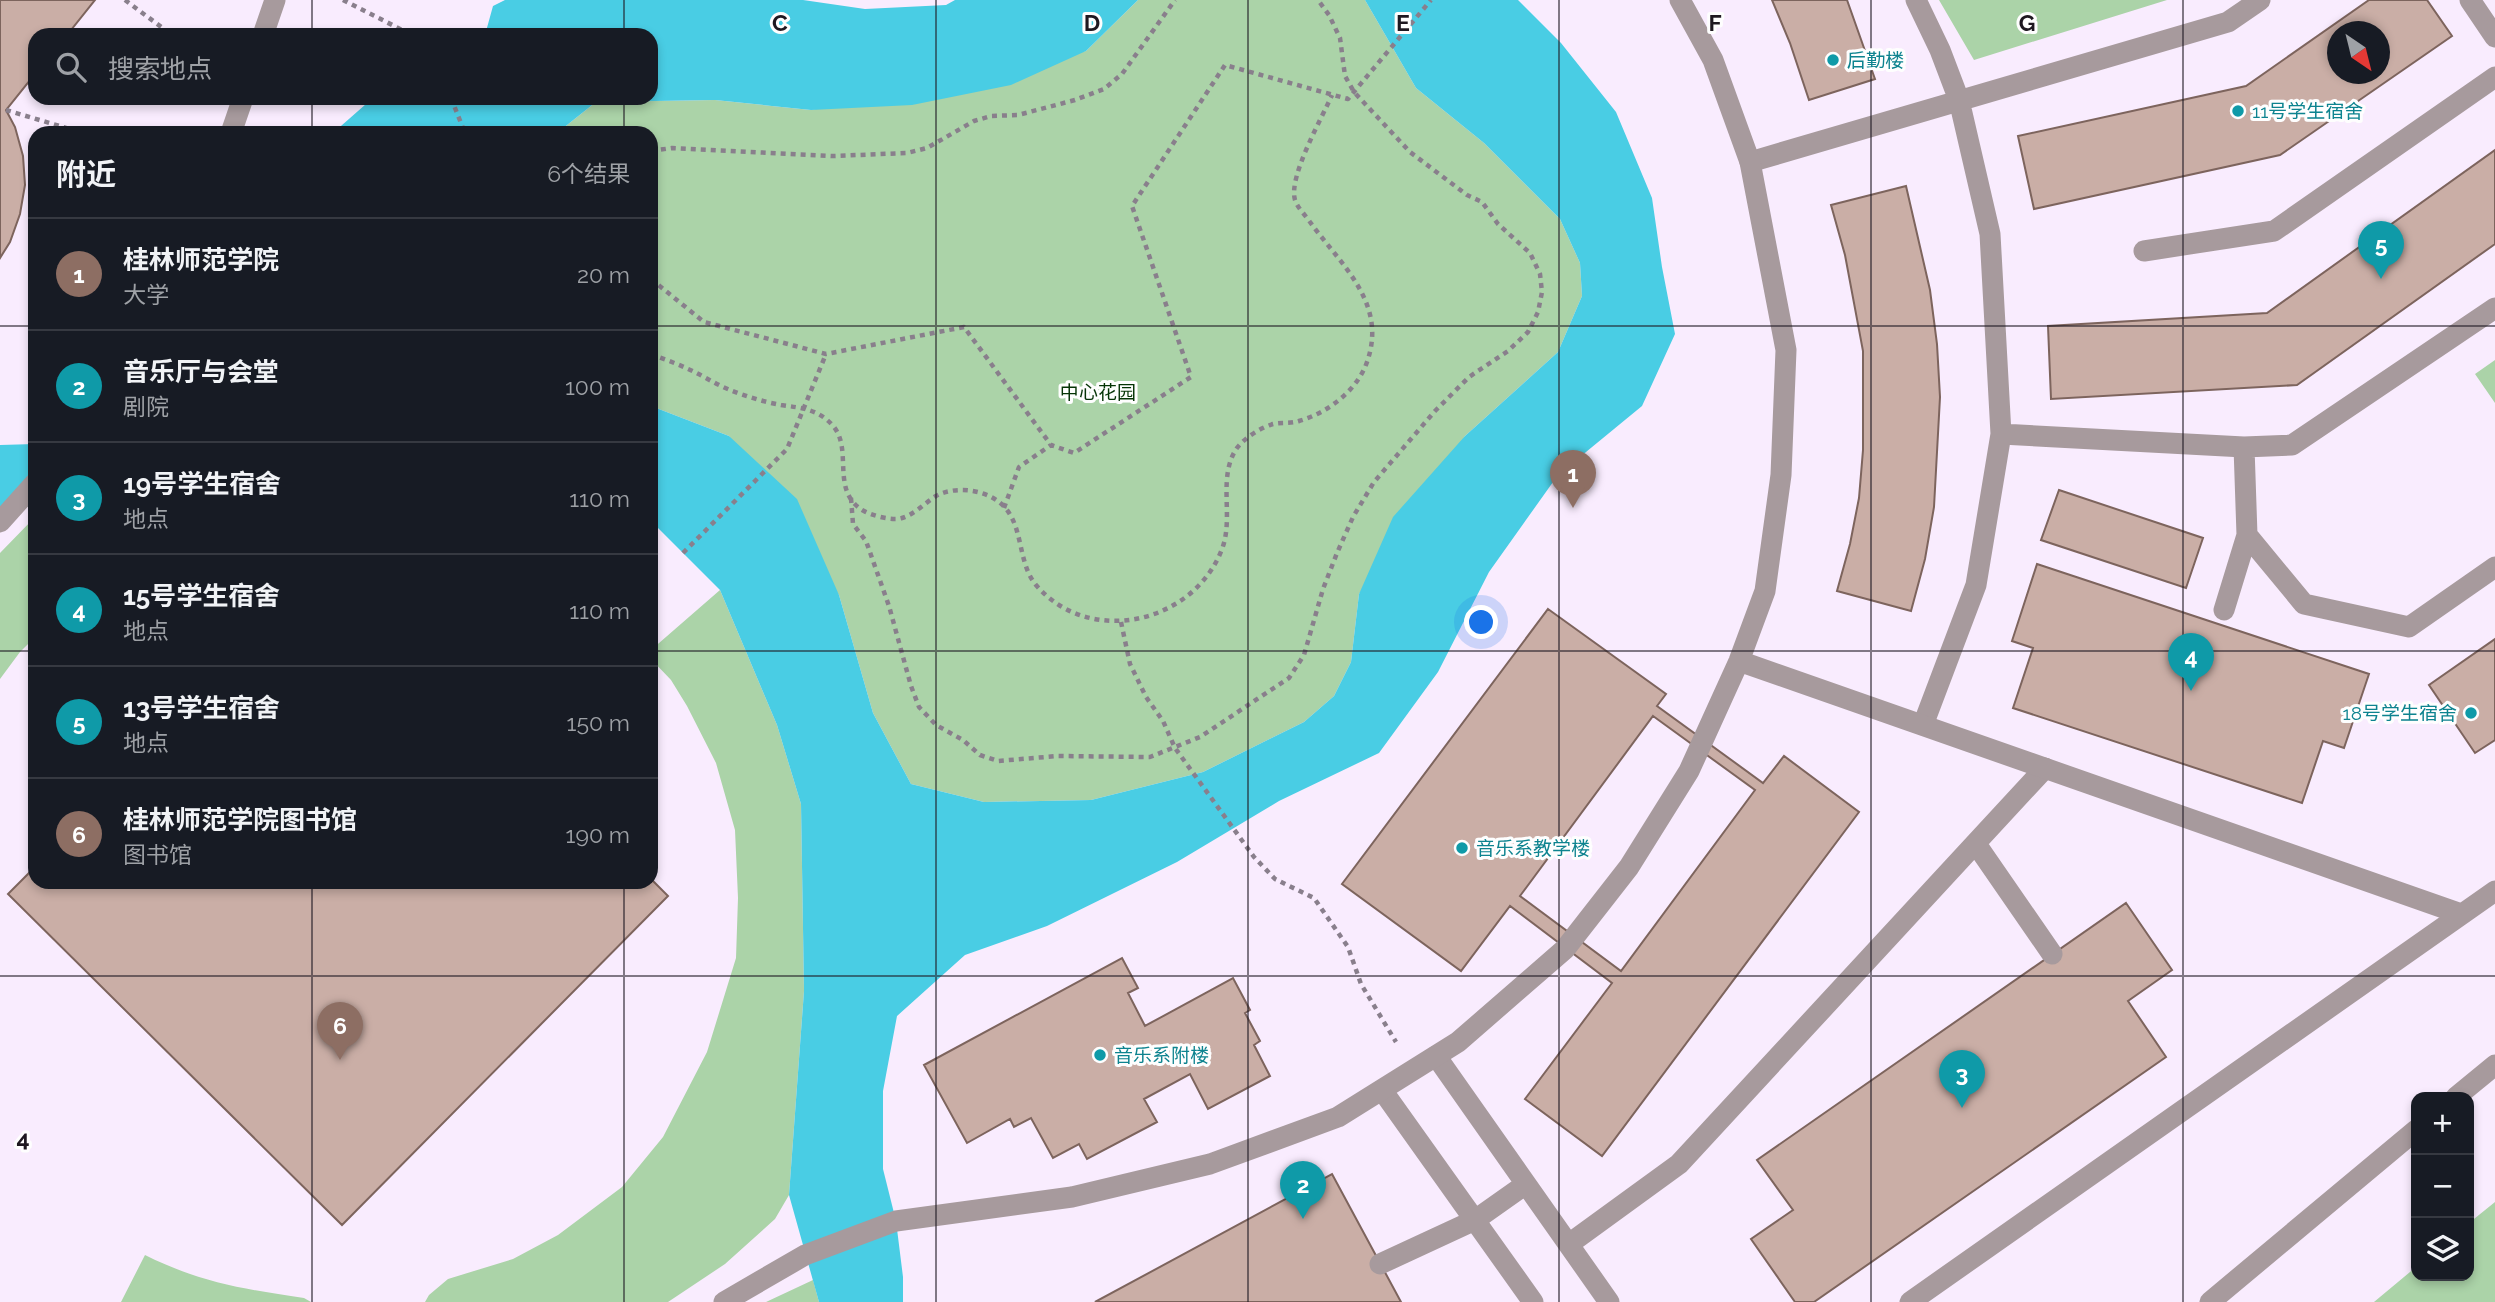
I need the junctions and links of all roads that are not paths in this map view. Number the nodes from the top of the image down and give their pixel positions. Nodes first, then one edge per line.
1 (275, 0) edge
2 (1680, 0) edge
3 (1916, 0) edge
4 (2260, 0) edge
5 (2470, 0) edge
6 (265, 28) edge
7 (2495, 37) edge
8 (2495, 77) edge
9 (1959, 100) junction
10 (241, 105) edge
11 (233, 126) edge
12 (1750, 162) junction
13 (2144, 251) dead end
14 (2495, 308) edge
15 (2001, 434) junction
16 (2244, 447) junction
17 (28, 491) edge
18 (7, 515) edge
19 (2247, 535) junction
20 (2495, 567) edge
21 (2224, 610) dead end
22 (1739, 661) junction
23 (1923, 725) junction
24 (2045, 768) junction
25 (1976, 844) junction
26 (2495, 891) edge
27 (2461, 914) junction
28 (2052, 954) dead end
29 (1436, 1056) junction
30 (2495, 1065) edge
31 (1382, 1090) junction
32 (2462, 1092) edge
33 (2411, 1134) edge
34 (1526, 1184) junction
35 (1475, 1220) junction
36 (1569, 1244) junction
37 (1380, 1264) dead end
38 (1603, 1300) edge
39 (724, 1302) edge
40 (1533, 1302) edge
41 (1910, 1302) edge
42 (2210, 1302) edge

1 - 6 street
2 - 12 street
3 - 9 street
4 - 9 street
5 - 7 street
8 - 13 street
9 - 12 street
9 - 15 street
10 - 11 street
12 - 22 street
14 - 16 street
15 - 16 street
15 - 23 street
16 - 19 street
17 - 18 street
19 - 20 street
19 - 21 street
22 - 23 street
22 - 29 street
23 - 24 street
24 - 25 street
24 - 27 street
25 - 28 street
25 - 36 street
26 - 27 street
27 - 41 street
29 - 31 street
29 - 34 street
30 - 32 street
31 - 35 street
31 - 39 street
33 - 42 street
34 - 35 street
34 - 36 street
35 - 37 street
35 - 40 street
36 - 38 street

